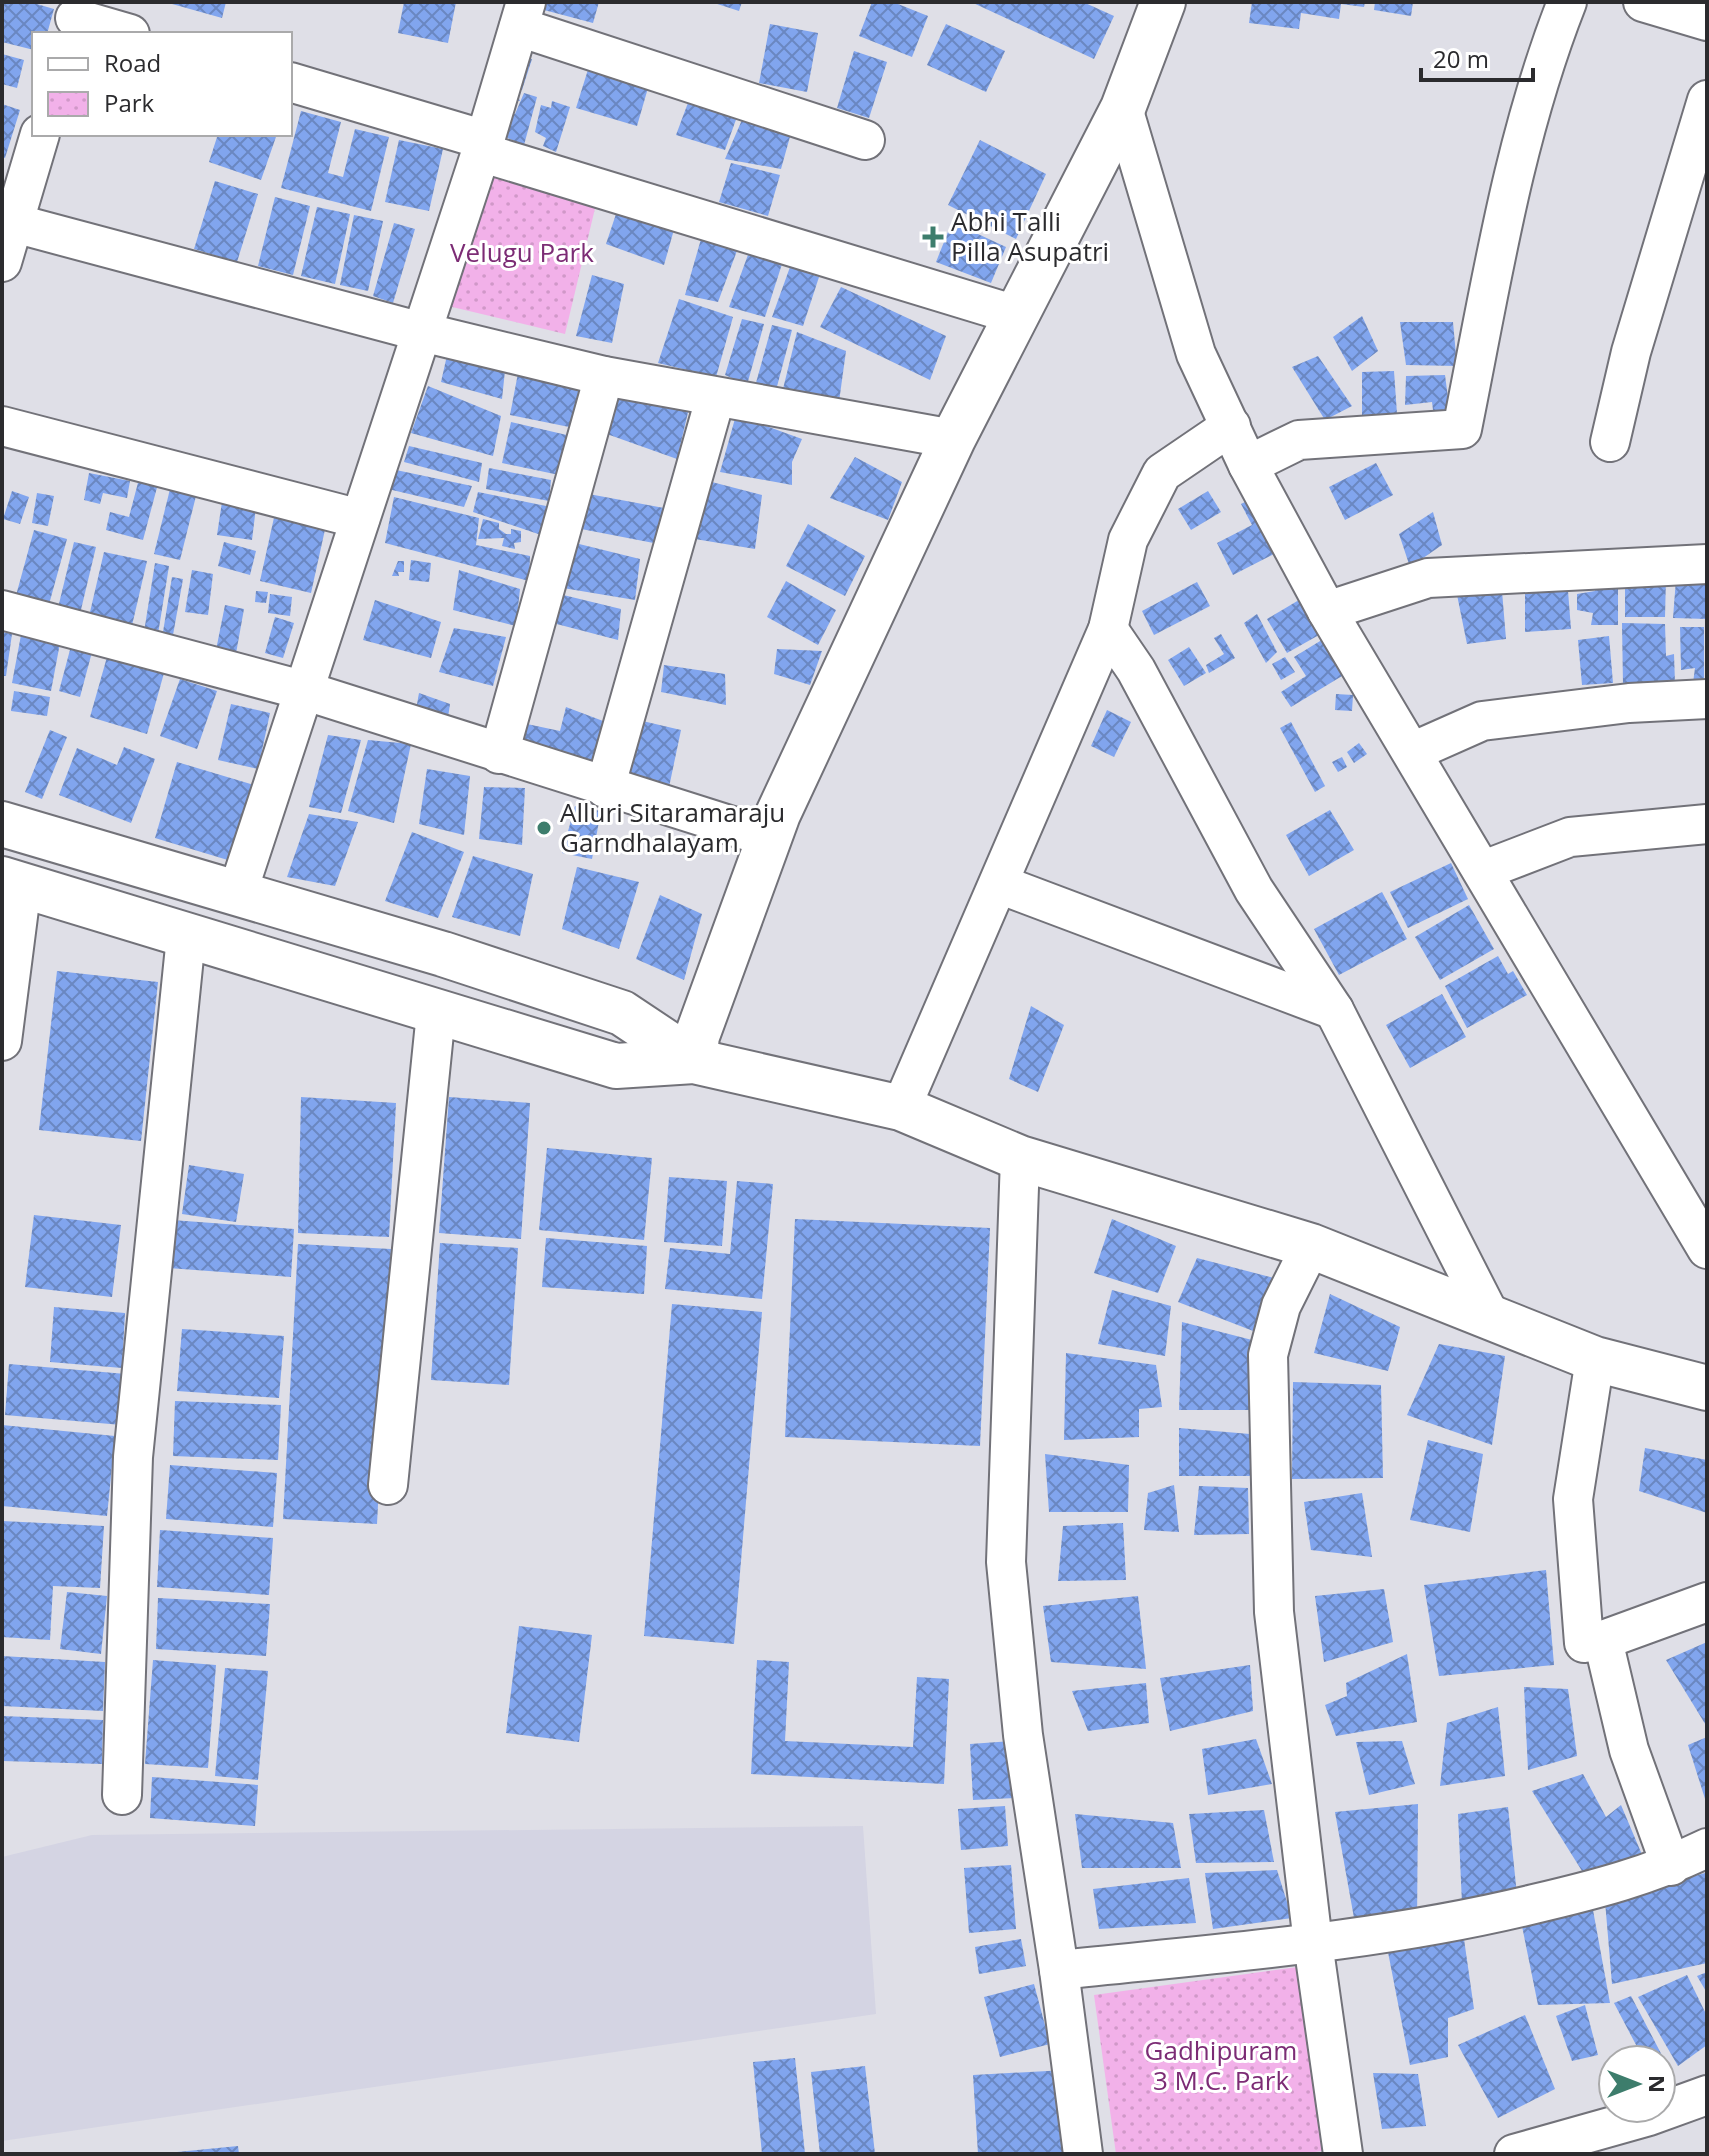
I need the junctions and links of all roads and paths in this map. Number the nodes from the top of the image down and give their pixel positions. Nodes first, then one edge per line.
1 (1163, 2) edge
2 (1567, 2) edge
3 (1643, 2) edge
4 (522, 14) edge
5 (75, 18) edge
6 (1707, 21) edge
7 (123, 32) edge
8 (292, 83) edge
9 (1707, 100) edge
10 (1123, 108) junction
11 (39, 136) edge
12 (865, 140) dead end
13 (482, 146) junction
14 (14, 223) junction
15 (2, 262) edge
16 (1016, 315) junction
17 (422, 332) junction
18 (604, 376) junction
19 (715, 399) junction
20 (2, 426) edge
21 (1231, 426) junction
22 (953, 439) junction
23 (1610, 442) dead end
24 (1248, 465) junction
25 (360, 519) junction
26 (1707, 564) edge
27 (2, 610) edge
28 (1327, 611) junction
29 (1108, 629) junction
30 (306, 691) junction
31 (1707, 699) edge
32 (1412, 752) junction
33 (499, 754) junction
34 (605, 788) junction
35 (2, 824) edge
36 (1707, 824) edge
37 (770, 838) junction
38 (1484, 870) junction
39 (12, 882) edge
40 (999, 884) junction
41 (237, 894) junction
42 (186, 937) junction
43 (1334, 1010) junction
44 (436, 1013) junction
45 (2, 1041) edge
46 (694, 1061) junction
47 (901, 1108) junction
48 (1020, 1158) junction
49 (1311, 1246) junction
50 (1707, 1249) edge
51 (1492, 1320) junction
52 (1595, 1359) junction
53 (1707, 1388) edge
54 (388, 1485) dead end
55 (1707, 1602) edge
56 (1603, 1640) junction
57 (122, 1795) dead end
58 (1707, 1848) edge
59 (1671, 1866) junction
60 (1313, 1943) junction
61 (1059, 1970) junction
62 (1707, 2095) edge
63 (1083, 2154) edge
64 (1343, 2154) edge
65 (1514, 2154) edge

1 - 10 main road
2 - 24 street
3 - 6 street
4 - 12 street
4 - 13 street
5 - 7 street
8 - 13 street
9 - 23 street
10 - 16 main road
10 - 21 street
11 - 14 street
13 - 16 street
13 - 17 street
14 - 15 street
14 - 17 street
16 - 22 main road
17 - 18 street
17 - 25 street
18 - 19 street
18 - 33 street
19 - 22 street
19 - 34 street
20 - 25 street
21 - 24 street
21 - 29 street
22 - 37 main road
24 - 28 street
25 - 30 street
26 - 28 street
27 - 30 street
28 - 32 street
29 - 40 street
29 - 43 street
30 - 33 street
30 - 41 street
31 - 32 street
32 - 38 street
33 - 34 street
34 - 37 street
35 - 41 main road
36 - 38 street
37 - 46 main road
38 - 50 street
39 - 42 main road
39 - 45 street
40 - 43 street
40 - 47 street
41 - 46 main road
42 - 44 main road
42 - 57 street
43 - 51 street
44 - 46 main road
44 - 54 street
46 - 47 main road
47 - 48 main road
48 - 49 main road
48 - 61 street
49 - 51 main road
49 - 60 street
51 - 52 main road
52 - 53 main road
52 - 56 street
55 - 56 street
56 - 59 street
58 - 59 street
59 - 60 street
60 - 61 street
60 - 64 street
61 - 63 street
62 - 65 street

